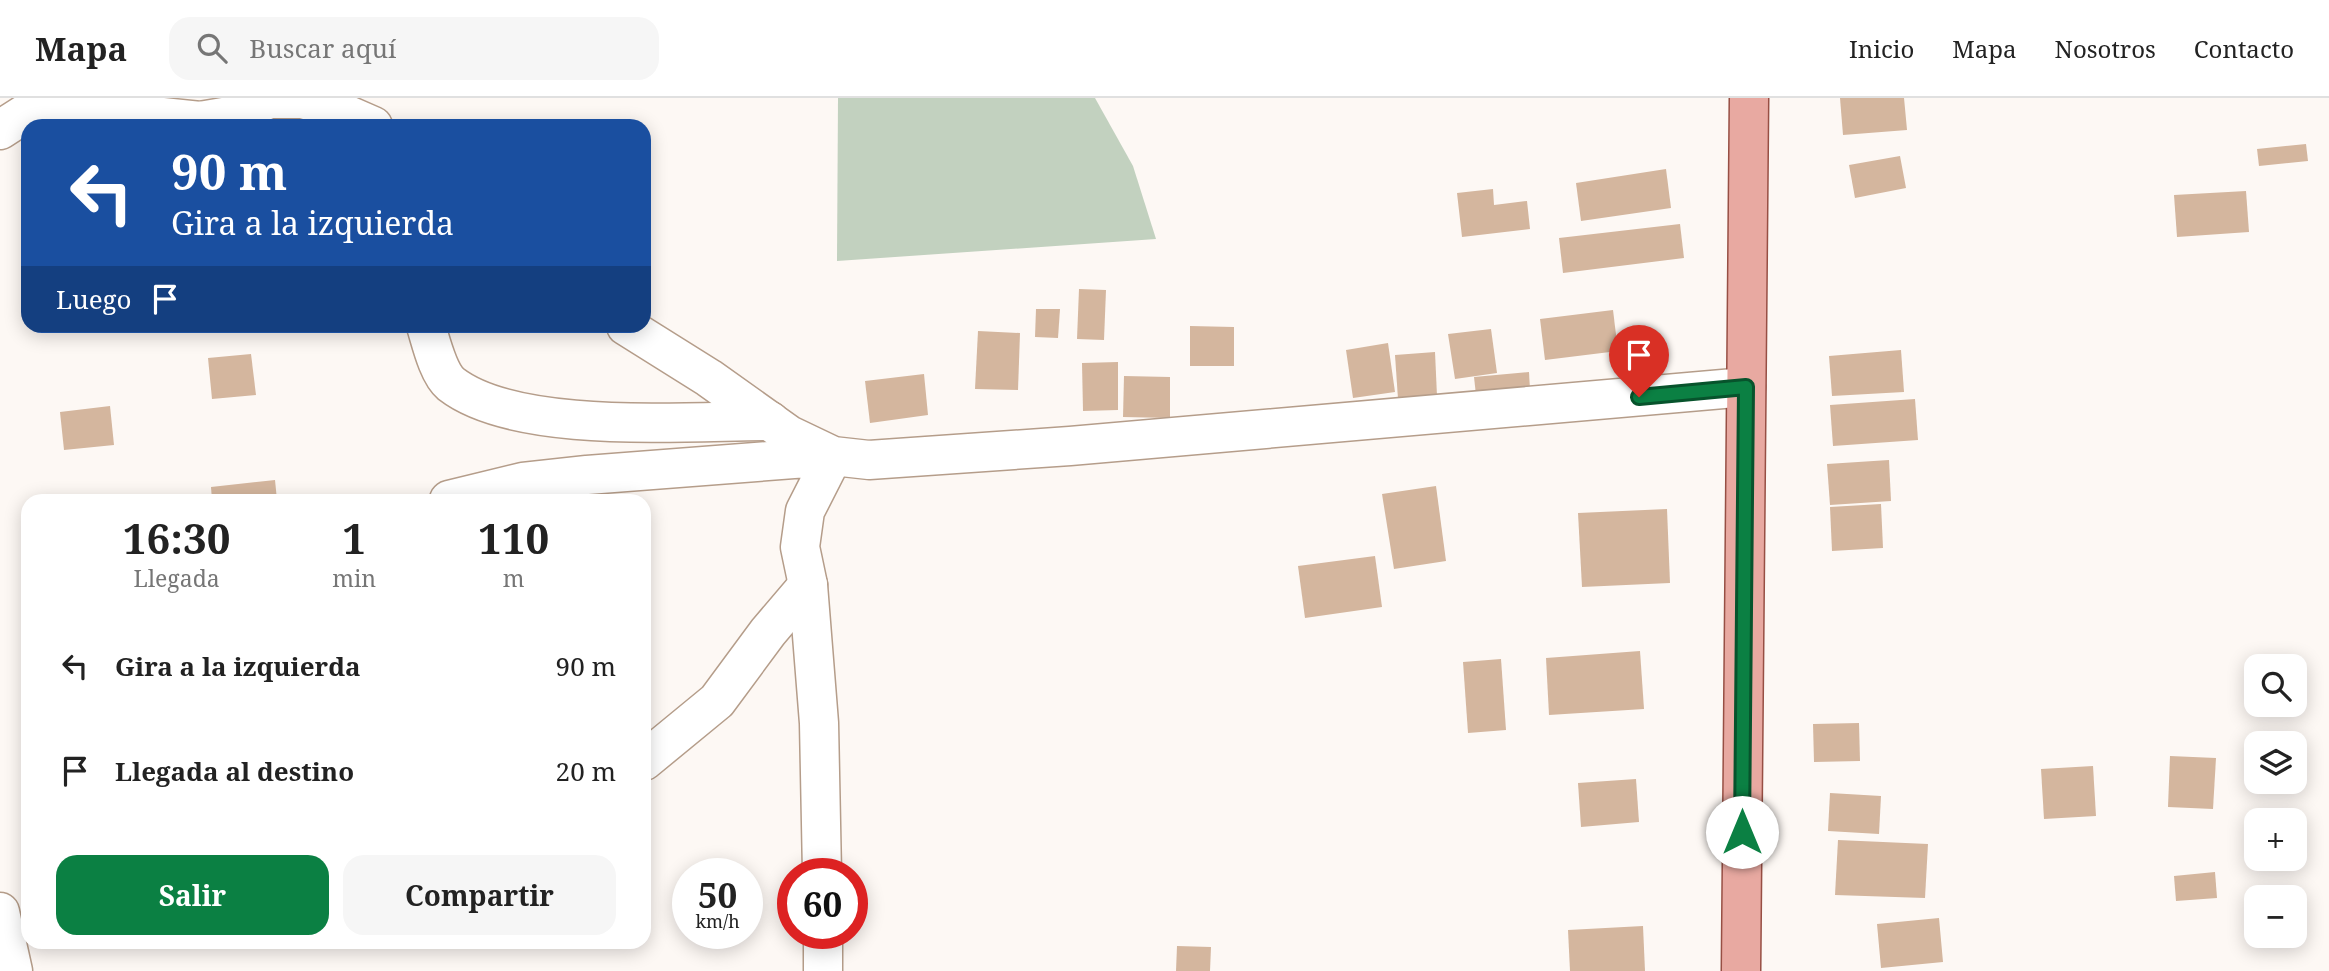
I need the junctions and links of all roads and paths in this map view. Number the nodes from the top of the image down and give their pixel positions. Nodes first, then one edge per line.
1 (1749, 98) edge
2 (74, 100) edge
3 (182, 119) edge
4 (212, 119) edge
5 (357, 119) edge
6 (0, 130) edge
7 (428, 333) edge
8 (637, 333) edge
9 (1746, 387) junction
10 (770, 421) junction
11 (833, 456) junction
12 (474, 494) edge
13 (808, 585) junction
14 (651, 755) edge
15 (822, 858) edge
16 (0, 912) edge
17 (822, 949) edge
18 (13, 971) edge
19 (823, 971) edge
20 (1741, 971) edge

1 - 9 main road
2 - 3 street
2 - 6 street
4 - 5 street
7 - 10 street
8 - 10 street
9 - 11 street
9 - 20 main road
10 - 11 street
11 - 12 street
11 - 13 street
13 - 14 street
13 - 15 street
16 - 18 street
17 - 19 street

